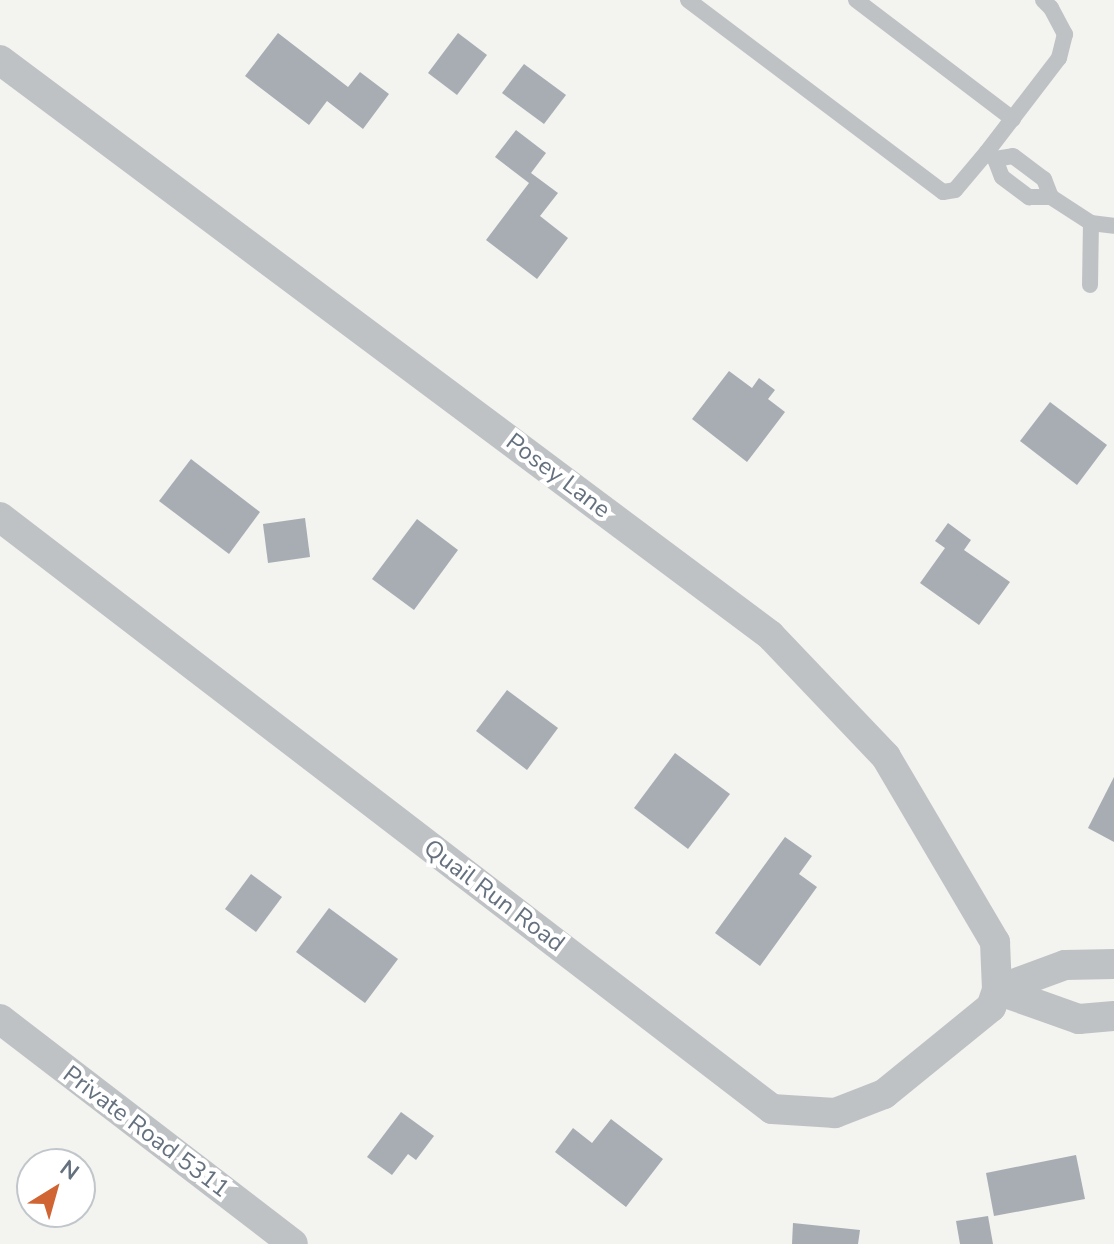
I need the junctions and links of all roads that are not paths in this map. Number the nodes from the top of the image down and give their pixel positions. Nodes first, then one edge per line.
1 (688, 0) edge
2 (856, 0) edge
3 (1043, 0) edge
4 (0, 60) edge
5 (1013, 119) junction
6 (991, 156) junction
7 (1051, 197) junction
8 (1091, 223) junction
9 (1114, 226) edge
10 (1090, 285) dead end
11 (0, 517) edge
12 (1114, 964) edge
13 (997, 990) junction
14 (1114, 1016) edge
15 (0, 1019) edge
16 (293, 1244) edge

1 - 6 lane
2 - 5 lane
3 - 5 lane
4 - 13 street, Posey Lane
5 - 6 lane
6 - 7 lane
6 - 7 lane
7 - 8 lane
8 - 9 lane
8 - 10 lane
11 - 13 street, Quail Run Road
12 - 13 street
13 - 14 street
15 - 16 street, Private Road 5311

